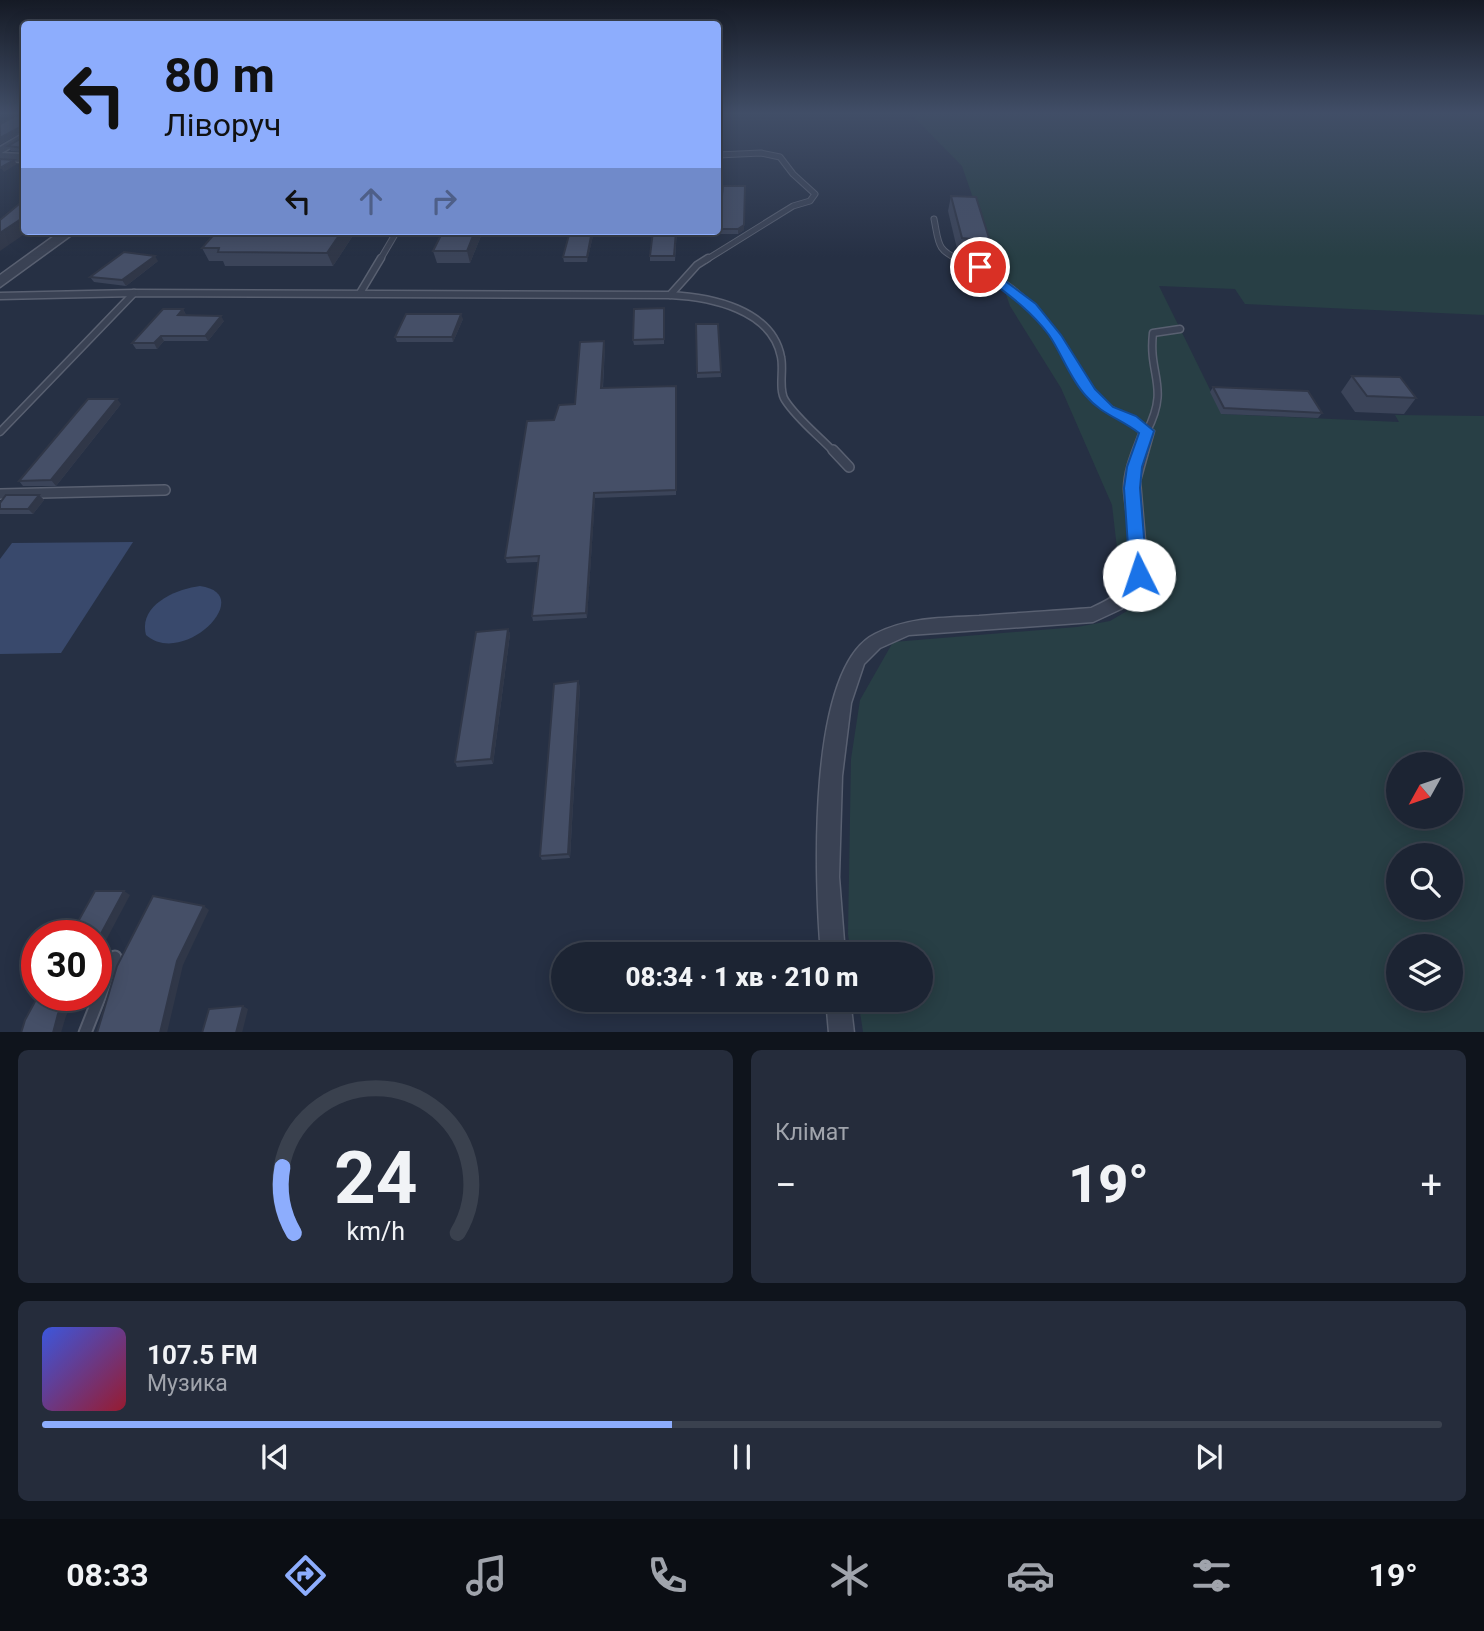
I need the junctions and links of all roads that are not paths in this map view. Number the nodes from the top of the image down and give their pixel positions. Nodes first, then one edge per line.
1 (783, 161) edge
2 (934, 219) dead end
3 (65, 235) edge
4 (395, 235) edge
5 (0, 282) edge
6 (134, 293) junction
7 (360, 293) junction
8 (670, 295) junction
9 (0, 296) edge
10 (1180, 329) dead end
11 (1147, 431) junction
12 (0, 432) edge
13 (849, 467) dead end
14 (165, 490) dead end
15 (0, 494) edge
16 (832, 942) edge
17 (115, 957) dead end
18 (840, 1012) edge
19 (85, 1032) edge
20 (842, 1032) edge

1 - 8 lane
2 - 11 lane
3 - 5 street
4 - 7 lane
6 - 7 lane
6 - 9 lane
6 - 12 lane
7 - 8 lane
8 - 13 lane
10 - 11 lane
11 - 16 street
14 - 15 lane
17 - 19 lane
18 - 20 street

